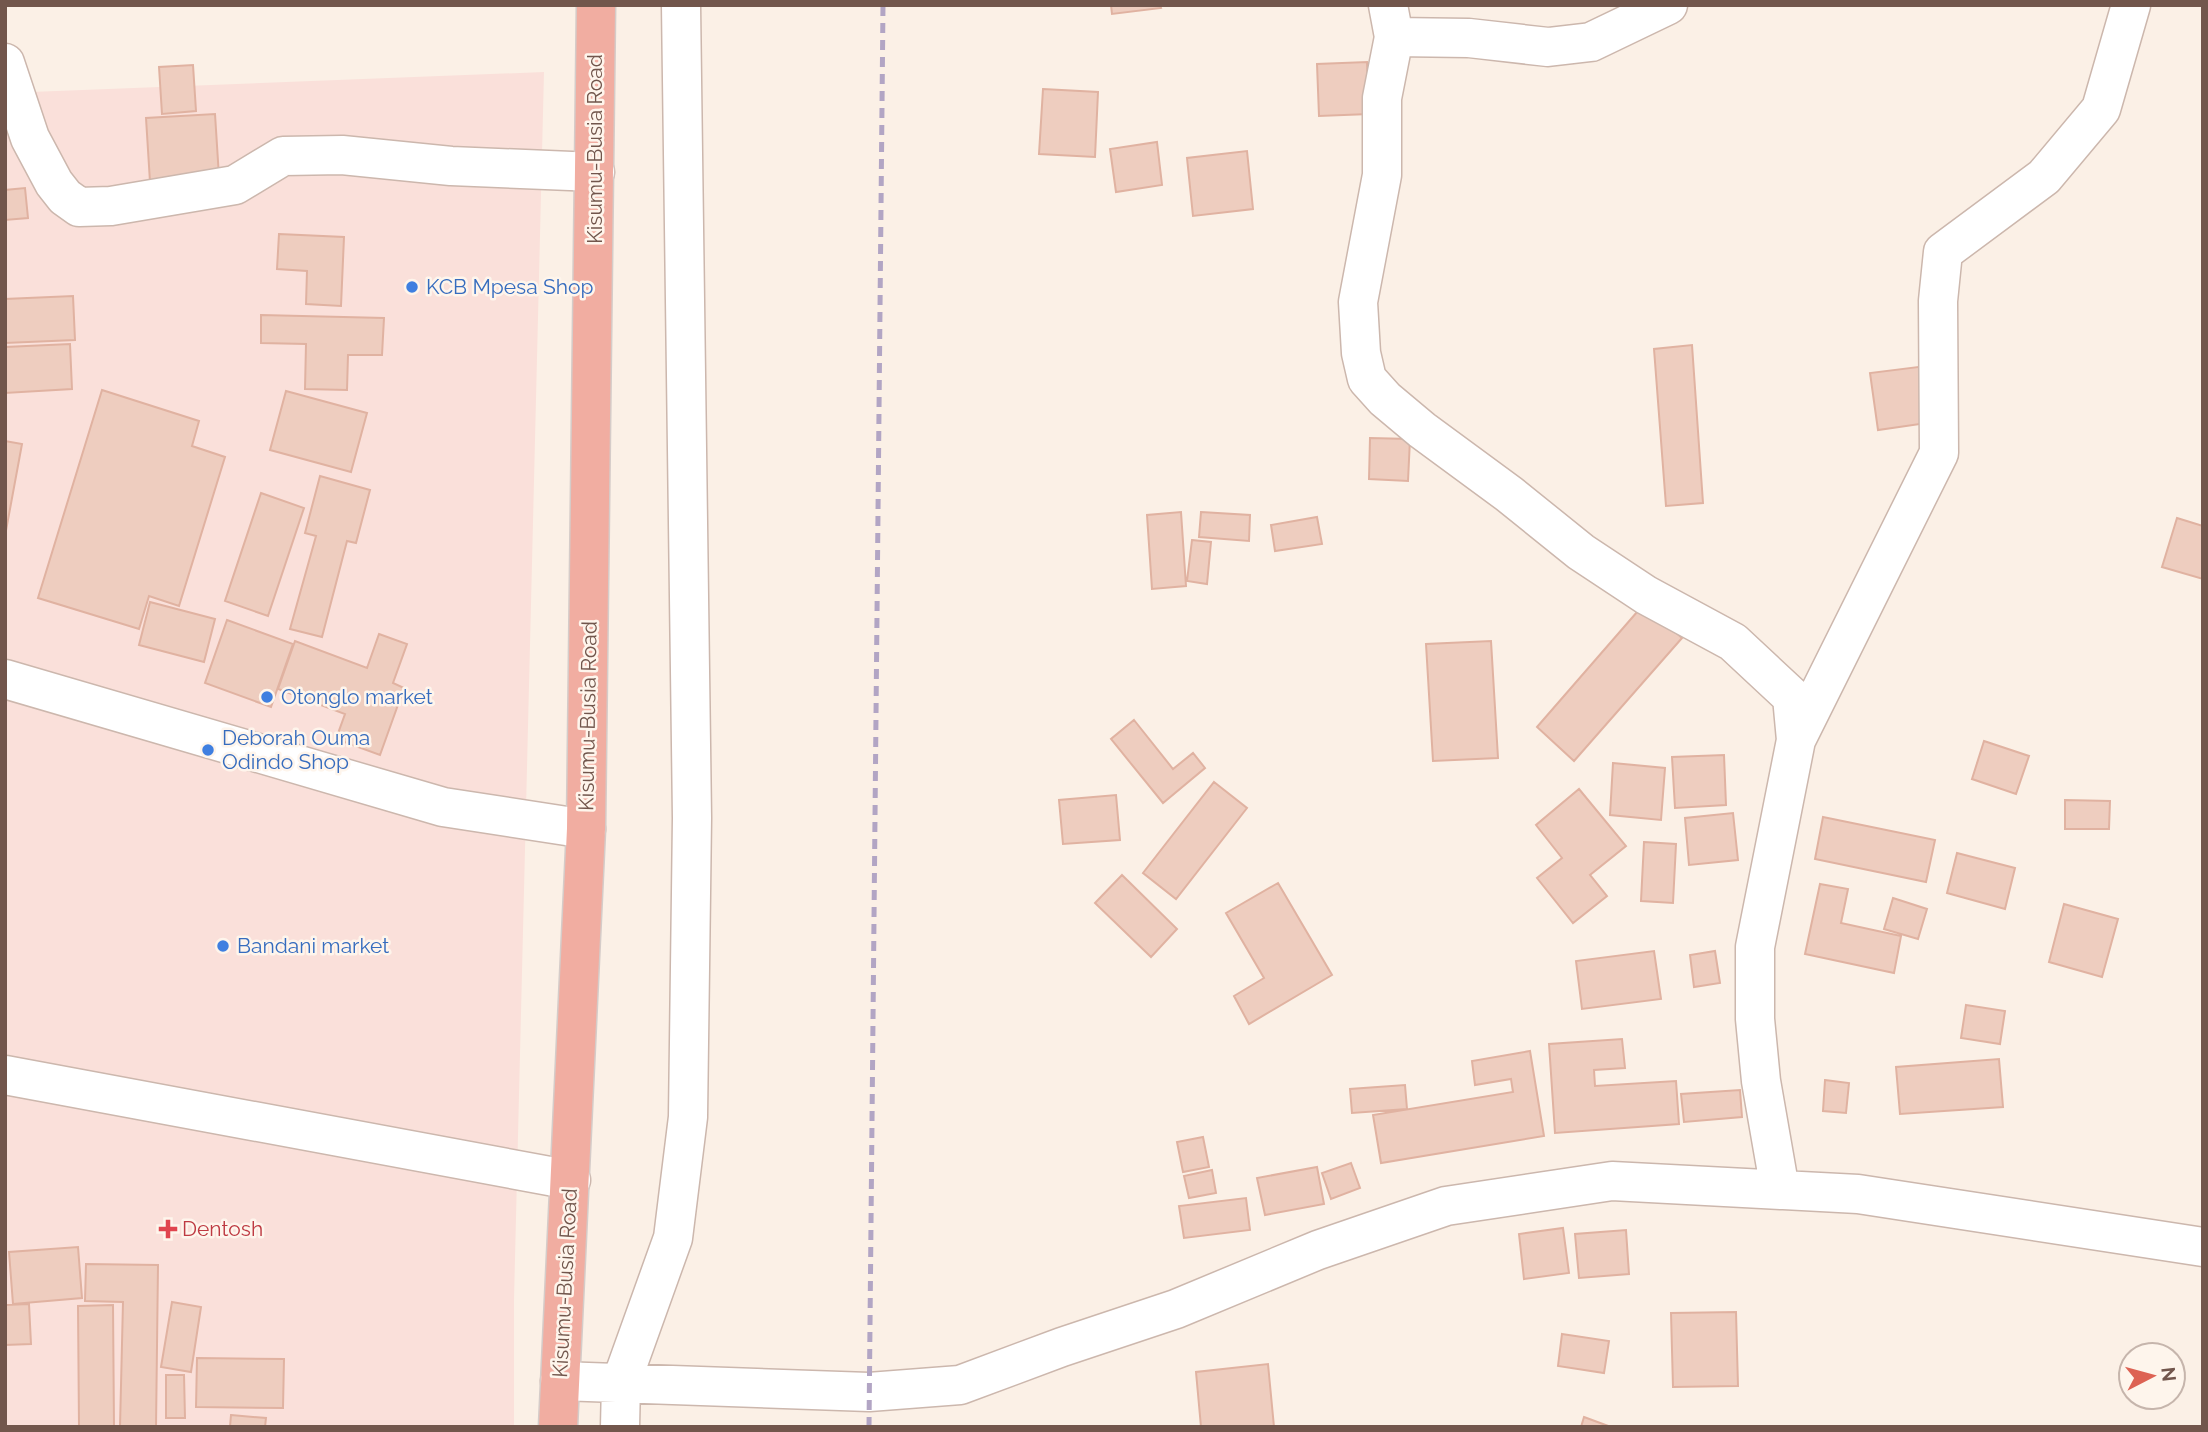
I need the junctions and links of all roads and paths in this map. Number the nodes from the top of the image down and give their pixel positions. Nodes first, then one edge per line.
1 (596, 5) edge
2 (681, 5) edge
3 (1668, 5) edge
4 (2131, 5) edge
5 (1391, 21) edge
6 (5, 63) edge
7 (595, 172) junction
8 (5, 680) edge
9 (1796, 740) junction
10 (586, 829) junction
11 (5, 1076) edge
12 (571, 1180) junction
13 (1780, 1190) junction
14 (2203, 1247) edge
15 (559, 1381) junction
16 (621, 1383) junction
17 (558, 1427) edge
18 (620, 1427) edge

1 - 7 highway, Kisumu-Busia Road
2 - 16 street
3 - 5 street
4 - 9 street
5 - 9 street
6 - 7 street
7 - 10 highway, Kisumu-Busia Road
8 - 10 street
9 - 13 street
10 - 12 highway, Kisumu-Busia Road
11 - 12 street
12 - 15 highway, Kisumu-Busia Road
13 - 14 street
13 - 16 street
15 - 16 street
15 - 17 highway, Kisumu-Busia Road
16 - 18 street

